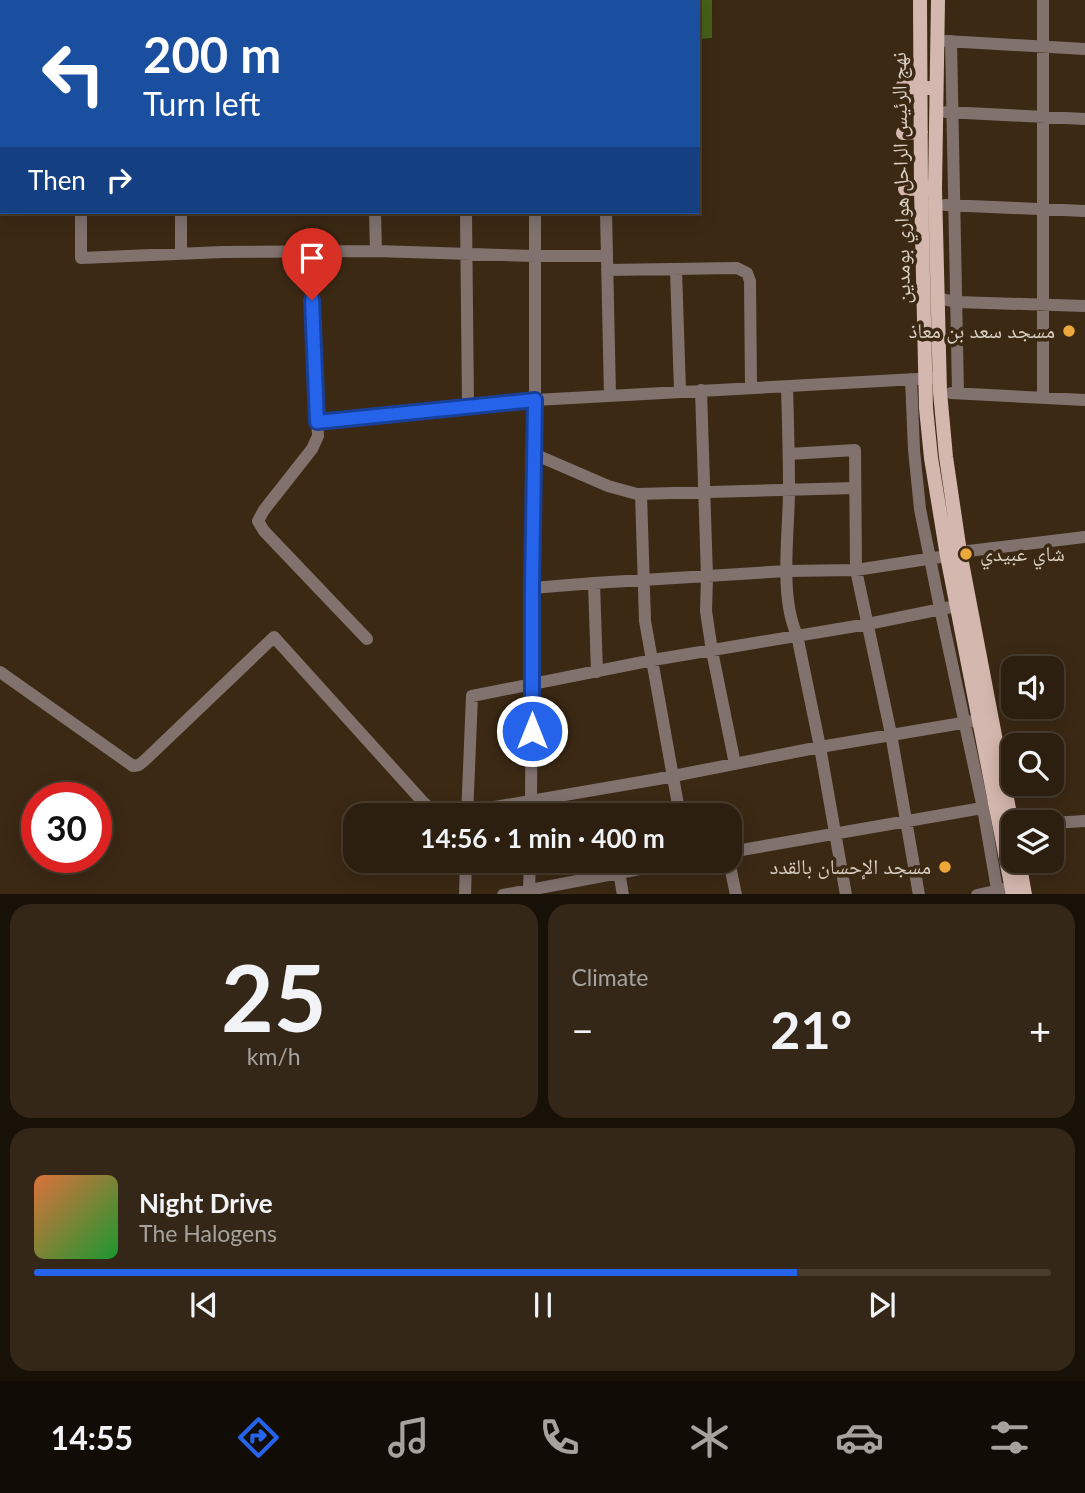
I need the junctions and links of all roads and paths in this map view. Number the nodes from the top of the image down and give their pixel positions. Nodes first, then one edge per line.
1 (920, 0) edge
2 (938, 0) edge
3 (1043, 0) edge
4 (944, 41) junction
5 (1043, 46) junction
6 (1085, 49) edge
7 (920, 87) junction
8 (902, 88) dead end
9 (936, 88) junction
10 (935, 112) junction
11 (953, 112) junction
12 (1043, 117) junction
13 (1085, 119) edge
14 (921, 132) junction
15 (903, 134) dead end
16 (928, 188) junction
17 (905, 189) dead end
18 (936, 205) junction
19 (954, 205) junction
20 (1043, 209) junction
21 (1085, 211) edge
22 (81, 214) edge
23 (181, 214) edge
24 (375, 214) edge
25 (466, 214) edge
26 (535, 214) edge
27 (606, 214) edge
28 (309, 251) junction
29 (376, 251) junction
30 (181, 254) junction
31 (466, 254) junction
32 (536, 256) junction
33 (606, 256) junction
34 (607, 270) junction
35 (676, 270) junction
36 (937, 298) junction
37 (956, 302) junction
38 (1044, 305) junction
39 (1085, 306) edge
40 (929, 382) junction
41 (751, 387) junction
42 (787, 387) junction
43 (701, 390) junction
44 (680, 391) junction
45 (958, 393) junction
46 (610, 396) junction
47 (1043, 398) junction
48 (535, 400) junction
49 (1085, 400) edge
50 (468, 407) junction
51 (317, 422) junction
52 (534, 454) junction
53 (789, 454) junction
54 (855, 488) junction
55 (789, 490) junction
56 (704, 493) junction
57 (641, 494) junction
58 (1085, 537) edge
59 (953, 554) junction
60 (929, 558) junction
61 (856, 570) junction
62 (787, 572) junction
63 (708, 577) junction
64 (643, 581) junction
65 (594, 583) junction
66 (532, 588) junction
67 (956, 606) junction
68 (940, 608) junction
69 (868, 624) junction
70 (797, 635) junction
71 (367, 639) dead end
72 (712, 651) junction
73 (653, 660) junction
74 (0, 672) edge
75 (597, 672) junction
76 (532, 685) junction
77 (979, 721) junction
78 (891, 734) junction
79 (820, 747) junction
80 (735, 764) junction
81 (672, 776) junction
82 (531, 801) junction
83 (426, 803) edge
84 (467, 803) edge
85 (521, 803) edge
86 (677, 803) edge
87 (989, 807) junction
88 (1008, 810) edge
89 (1085, 821) edge
90 (906, 822) junction
91 (1064, 822) edge
92 (835, 833) junction
93 (742, 850) edge
94 (466, 873) edge
95 (530, 873) edge
96 (614, 873) edge
97 (619, 873) edge
98 (732, 873) edge
99 (1015, 873) edge
100 (529, 889) junction
101 (1009, 892) edge
102 (465, 894) edge
103 (503, 894) edge
104 (623, 894) edge
105 (736, 894) edge
106 (846, 894) edge
107 (919, 894) edge
108 (978, 894) edge

1 - 7 main road, نهج الرئيس الراحل هواري بومدين
2 - 4 main road, نهج الرئيس الراحل هواري بومدين
3 - 5 street
4 - 5 street
4 - 9 main road, نهج الرئيس الراحل هواري بومدين
4 - 11 street
5 - 6 street
5 - 12 street
7 - 8 main road
7 - 9 main road
7 - 14 main road, نهج الرئيس الراحل هواري بومدين
9 - 10 main road, نهج الرئيس الراحل هواري بومدين
10 - 11 street
10 - 16 main road, نهج الرئيس الراحل هواري بومدين
11 - 12 street
11 - 19 street
12 - 13 street
12 - 20 street
14 - 15 main road
14 - 16 main road, نهج الرئيس الراحل هواري بومدين
16 - 17 main road
16 - 18 main road, نهج الرئيس الراحل هواري بومدين
16 - 40 main road, نهج الرئيس الراحل هواري بومدين
18 - 19 street
18 - 36 main road, نهج الرئيس الراحل هواري بومدين
19 - 20 street
19 - 37 street
20 - 21 street
20 - 38 street
22 - 30 street
23 - 30 street
24 - 29 street
25 - 31 street
26 - 32 street
27 - 33 street
28 - 29 street
28 - 30 street
28 - 51 street
29 - 31 street
31 - 32 street
31 - 50 street
32 - 33 street
32 - 48 street
33 - 34 street
34 - 35 street
34 - 46 street
35 - 41 street
35 - 44 street
36 - 37 street
36 - 40 main road, نهج الرئيس الراحل هواري بومدين
37 - 38 street
37 - 45 street
38 - 39 street
38 - 47 street
40 - 42 street
40 - 45 street
40 - 59 main road, نهج الرئيس الراحل هواري بومدين
40 - 60 street
41 - 42 street
41 - 43 street
42 - 53 street
43 - 44 street
43 - 56 street
44 - 46 street
45 - 47 street
46 - 48 street
47 - 49 street
48 - 50 street
48 - 52 street
50 - 51 street
51 - 71 street
52 - 57 street
52 - 66 street
53 - 54 street
53 - 55 street
54 - 55 street
54 - 61 street
55 - 56 street
55 - 62 street
56 - 57 street
56 - 63 street
57 - 64 street
58 - 59 street
59 - 60 street
59 - 67 main road, نهج الرئيس الراحل هواري بومدين
59 - 77 main road, نهج الرئيس الراحل هواري بومدين
60 - 61 street
60 - 68 street
61 - 62 street
61 - 69 street
62 - 63 street
62 - 70 street
63 - 64 street
63 - 72 street
64 - 65 street
64 - 73 street
65 - 66 street
65 - 75 street
66 - 76 street
67 - 68 street
67 - 77 main road, نهج الرئيس الراحل هواري بومدين
68 - 69 street
68 - 77 street
69 - 70 street
69 - 78 street
70 - 72 street
70 - 79 street
72 - 73 street
72 - 80 street
73 - 75 street
73 - 81 street
74 - 83 street
75 - 76 street
76 - 82 street
76 - 84 street
77 - 78 street
77 - 87 main road, نهج الرئيس الراحل هواري بومدين
77 - 88 main road, نهج الرئيس الراحل هواري بومدين
78 - 79 street
78 - 90 street
79 - 80 street
79 - 92 street
80 - 81 street
81 - 82 street
81 - 86 street
82 - 85 street
87 - 90 street
87 - 101 main road, نهج الرئيس الراحل هواري بومدين
89 - 91 street
90 - 92 street
90 - 107 street
92 - 93 street
92 - 106 street
94 - 102 street
95 - 100 street
96 - 100 street
97 - 104 street
98 - 105 street
99 - 101 main road
100 - 103 street
101 - 108 street

